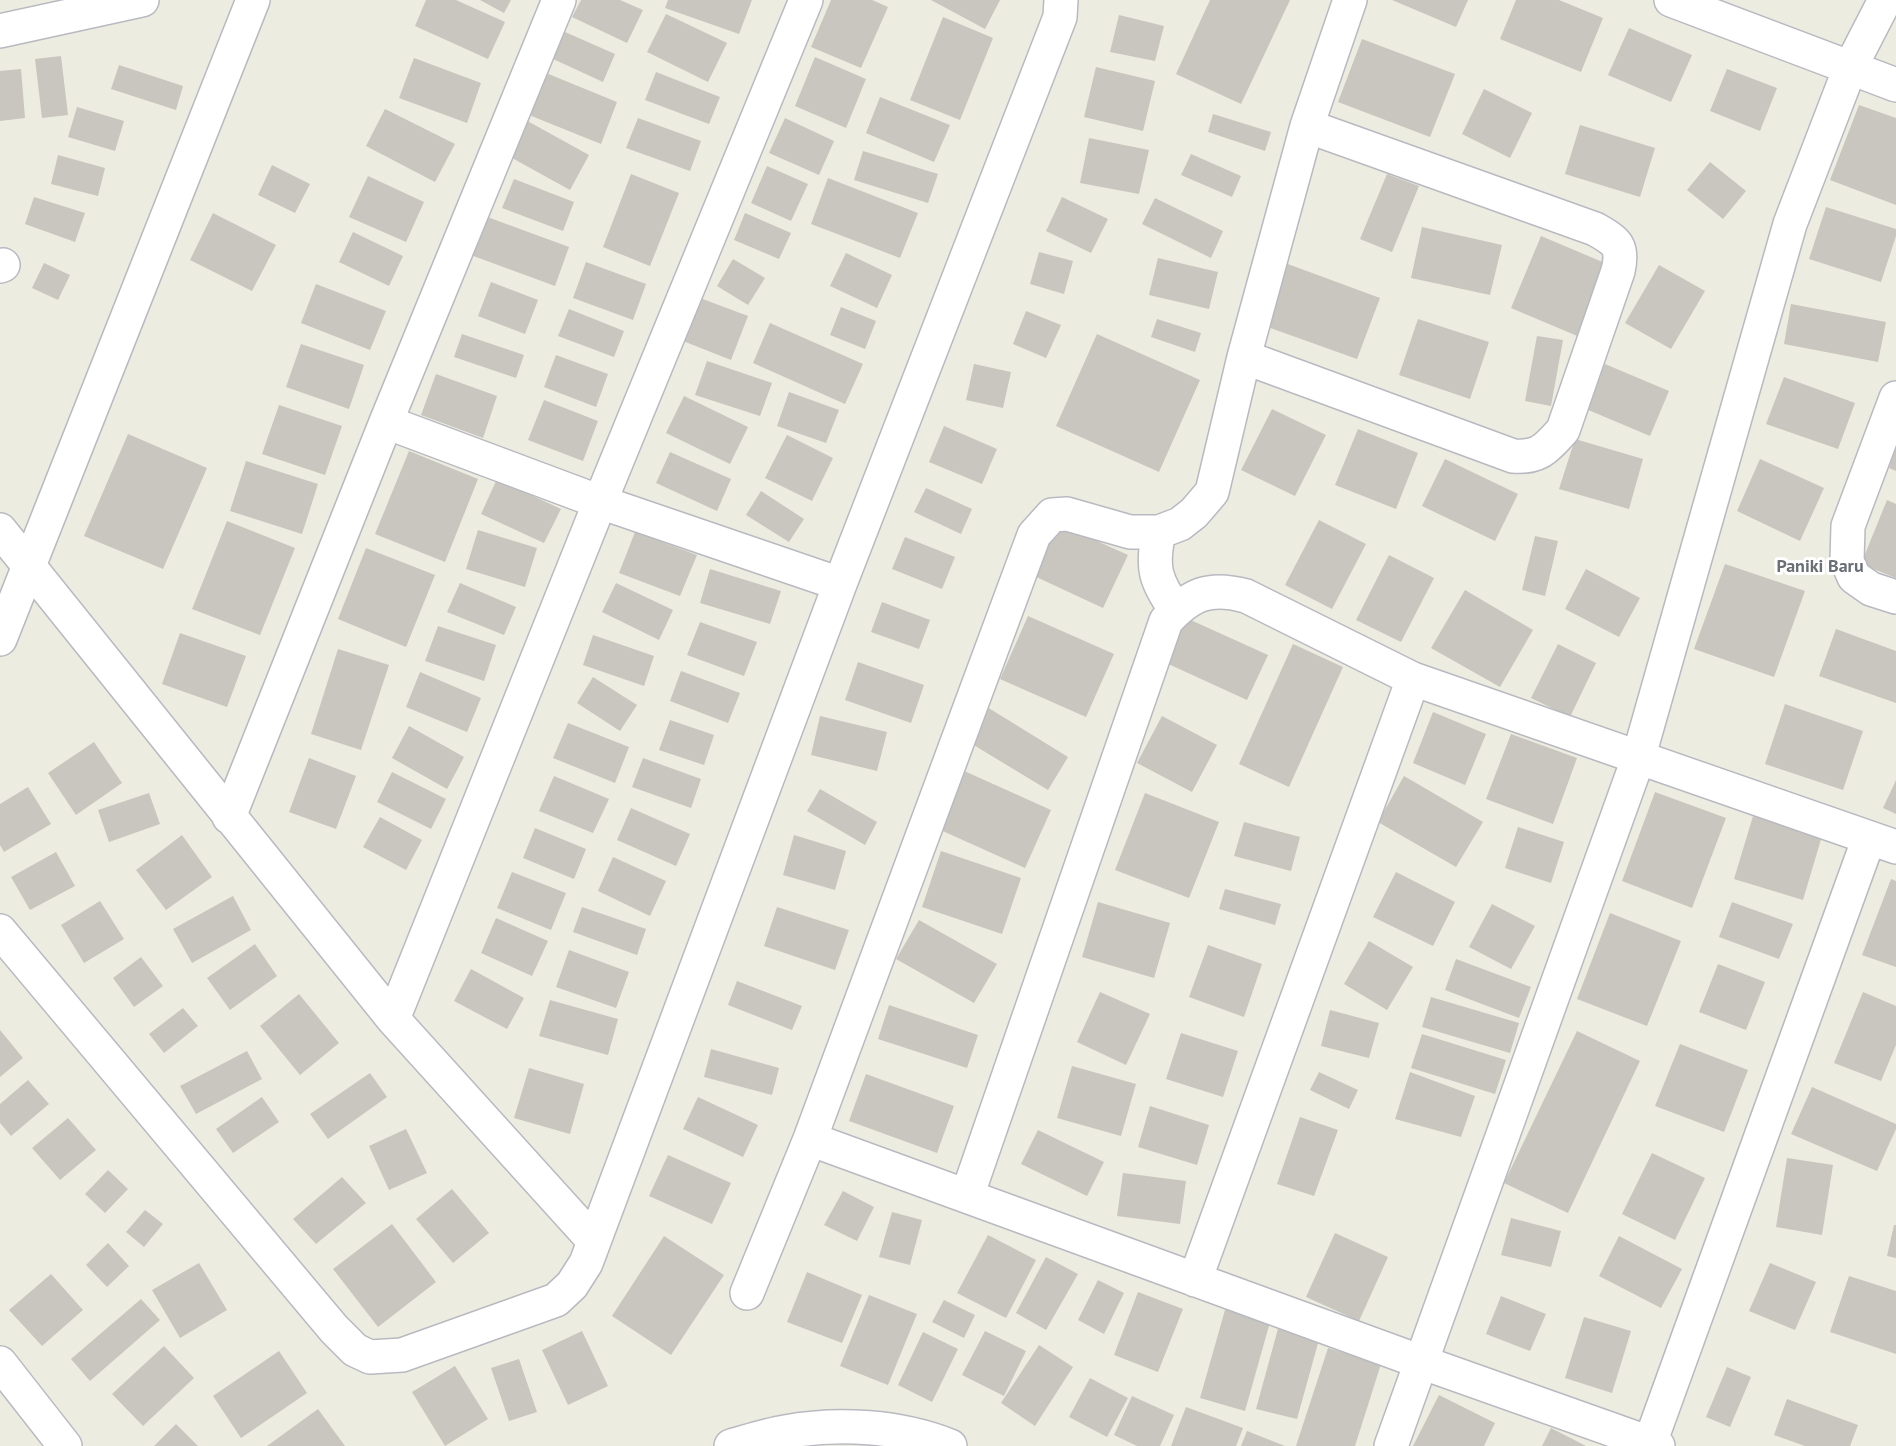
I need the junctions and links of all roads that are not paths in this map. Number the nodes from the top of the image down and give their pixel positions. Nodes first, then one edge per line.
1 (142, 0) edge
2 (253, 0) edge
3 (559, 0) edge
4 (806, 0) edge
5 (1061, 0) edge
6 (1350, 0) edge
7 (1671, 0) edge
8 (1885, 0) edge
9 (0, 31) edge
10 (1850, 68) junction
11 (1896, 86) edge
12 (1307, 126) junction
13 (1244, 357) junction
14 (1896, 398) edge
15 (386, 422) junction
16 (600, 502) junction
17 (0, 530) edge
18 (1159, 532) junction
19 (29, 567) junction
20 (0, 584) edge
21 (840, 584) junction
22 (1896, 597) edge
23 (1176, 610) junction
24 (0, 639) edge
25 (1413, 679) junction
26 (1638, 759) junction
27 (229, 817) junction
28 (1882, 843) edge
29 (0, 931) edge
30 (393, 1019) junction
31 (810, 1139) junction
32 (967, 1196) junction
33 (594, 1240) junction
34 (1195, 1280) junction
35 (747, 1293) dead end
36 (1421, 1362) junction
37 (0, 1363) edge
38 (1654, 1445) edge
39 (65, 1446) edge
40 (731, 1446) edge
41 (950, 1446) edge
42 (1391, 1446) edge

1 - 9 street
2 - 19 street
3 - 15 street
4 - 16 street
5 - 21 street
6 - 12 street
7 - 10 street
8 - 10 street
10 - 11 street
10 - 26 street
12 - 13 street
12 - 13 street
13 - 18 street
14 - 22 street
15 - 16 street
15 - 27 street
16 - 21 street
16 - 30 street
17 - 19 street
18 - 23 street
18 - 31 street
19 - 20 street
19 - 24 street
19 - 27 street
21 - 33 street
23 - 25 street
23 - 32 street
25 - 26 street
25 - 34 street
26 - 28 street
26 - 36 street
27 - 30 street
28 - 38 street
29 - 33 street
30 - 33 street
31 - 32 street
31 - 35 street
32 - 34 street
34 - 36 street
36 - 38 street
36 - 42 street
37 - 39 street
40 - 41 street

